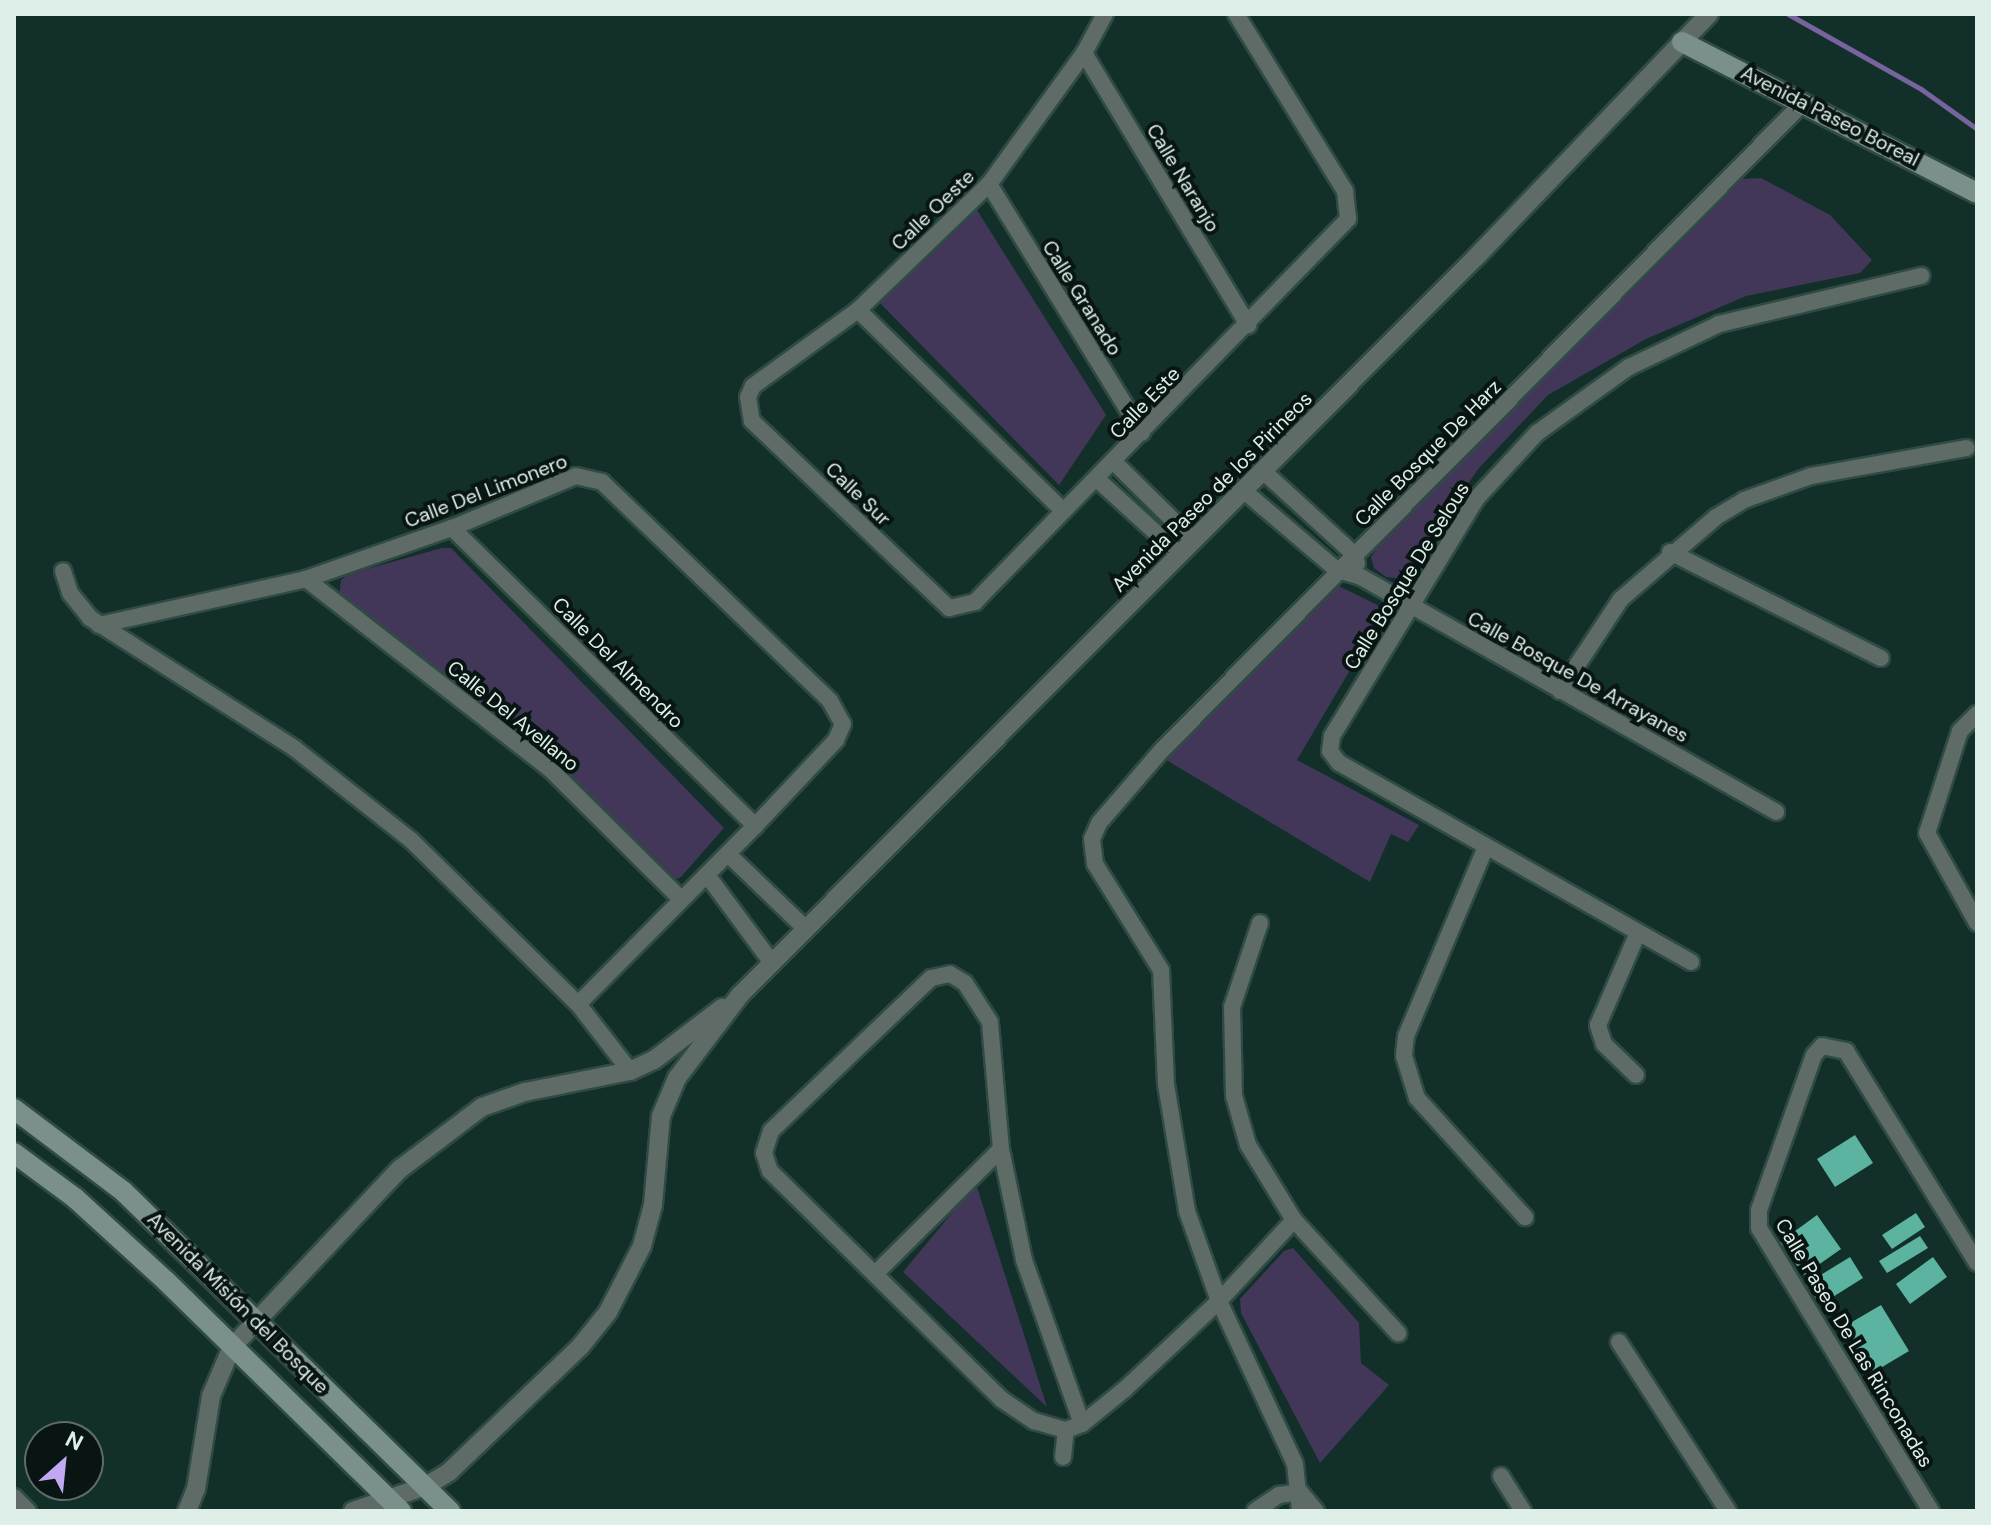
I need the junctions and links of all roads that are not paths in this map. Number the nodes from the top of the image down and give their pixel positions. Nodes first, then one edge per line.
1 (1105, 14) edge
2 (1236, 14) edge
3 (1709, 14) edge
4 (1682, 42) junction
5 (1084, 53) junction
6 (1803, 103) junction
7 (989, 184) junction
8 (1977, 193) edge
9 (1921, 276) dead end
10 (858, 310) junction
11 (1248, 325) junction
12 (748, 397) joint
13 (1142, 433) junction
14 (1967, 448) dead end
15 (1115, 463) junction
16 (1263, 471) junction
17 (1098, 480) junction
18 (1243, 490) junction
19 (1063, 511) junction
20 (452, 528) junction
21 (1193, 540) junction
22 (1670, 552) junction
23 (1180, 555) junction
24 (1355, 555) junction
25 (1337, 570) junction
26 (63, 571) dead end
27 (1361, 577) junction
28 (306, 579) junction
29 (1410, 606) junction
30 (957, 609) joint
31 (99, 625) junction
32 (1881, 658) dead end
33 (1560, 691) junction
34 (1976, 714) edge
35 (1776, 812) dead end
36 (755, 826) junction
37 (1485, 849) junction
38 (728, 854) junction
39 (707, 875) junction
40 (681, 899) junction
41 (1260, 923) dead end
42 (1977, 923) edge
43 (806, 929) junction
44 (1637, 935) junction
45 (1691, 962) dead end
46 (772, 963) junction
47 (740, 995) junction
48 (578, 1004) junction
49 (630, 1071) junction
50 (1636, 1075) dead end
51 (14, 1109) edge
52 (1001, 1149) junction
53 (14, 1153) edge
54 (1525, 1217) dead end
55 (1294, 1220) junction
56 (1977, 1263) edge
57 (875, 1274) junction
58 (1219, 1301) junction
59 (254, 1321) junction
60 (1398, 1333) dead end
61 (1619, 1342) dead end
62 (232, 1347) junction
63 (1074, 1427) junction
64 (1063, 1457) dead end
65 (1501, 1476) dead end
66 (426, 1486) junction
67 (1300, 1492) junction
68 (14, 1497) edge
69 (395, 1505) edge
70 (28, 1511) edge
71 (187, 1511) edge
72 (353, 1511) edge
73 (450, 1511) edge
74 (1255, 1511) edge
75 (1300, 1511) edge
76 (1316, 1511) edge
77 (1523, 1511) edge
78 (1728, 1511) edge
79 (1931, 1511) edge

1 - 5 street, Calle Oeste
2 - 11 street, Calle Este
3 - 4 street, Avenida Paseo de los Pirineos
4 - 6 main road, Avenida Paseo Boreal
4 - 16 street, Avenida Paseo de los Pirineos
5 - 7 street, Calle Oeste
5 - 11 street, Calle Naranjo
6 - 8 main road, Avenida Paseo Boreal
6 - 24 street, Calle Bosque De Harz
7 - 10 street, Calle Oeste
7 - 13 street, Calle Granado
9 - 29 street, Calle Bosque De Selous
10 - 12 street, Calle Oeste
10 - 19 street
11 - 13 street, Calle Este
12 - 30 street, Calle Sur
13 - 15 street, Calle Este
14 - 22 street
15 - 17 street, Calle Este
15 - 21 street
16 - 18 street, Avenida Paseo de los Pirineos
16 - 24 street
17 - 19 street, Calle Este
17 - 23 street
18 - 21 street, Avenida Paseo de los Pirineos
18 - 25 street, Calle Bosque De Arrayanes
19 - 30 street, Calle Este
20 - 28 street, Calle Del Limonero
20 - 36 street, Calle Del Almendro
20 - 36 street, Calle Del Limonero
21 - 23 street, Avenida Paseo de los Pirineos
22 - 32 street
22 - 33 street
23 - 43 street, Avenida Paseo de los Pirineos
24 - 25 street, Calle Bosque De Harz
24 - 27 street
25 - 27 street, Calle Bosque De Arrayanes
25 - 58 street, Calle Bosque De Harz
26 - 31 street
27 - 29 street, Calle Bosque De Arrayanes
28 - 31 street, Calle Del Limonero
28 - 40 street, Calle Del Avellano
29 - 33 street, Calle Bosque De Arrayanes
29 - 37 street, Calle Bosque De Selous
31 - 48 street
33 - 35 street, Calle Bosque De Arrayanes
34 - 42 street
36 - 38 street
37 - 44 street, Calle Bosque De Selous
37 - 54 street
38 - 39 street
38 - 43 street
39 - 40 street
39 - 46 street
40 - 48 street
41 - 55 street
43 - 46 street, Avenida Paseo de los Pirineos
44 - 45 street, Calle Bosque De Selous
44 - 50 street
46 - 47 street, Avenida Paseo de los Pirineos
47 - 49 street
47 - 66 street
48 - 49 street
49 - 59 street
51 - 59 main road, Avenida Misión del Bosque
52 - 57 street
52 - 57 street
52 - 63 street
53 - 62 main road, Avenida Misión del Bosque
55 - 58 street
55 - 60 street
56 - 79 street, Calle Paseo De Las Rinconadas
57 - 63 street
58 - 63 street
58 - 67 street
59 - 62 street
59 - 66 main road, Avenida Misión del Bosque
61 - 78 street
62 - 69 main road, Avenida Misión del Bosque
62 - 71 street
63 - 64 street
65 - 77 street
66 - 69 street
66 - 73 main road, Avenida Misión del Bosque
67 - 74 street
67 - 75 street
67 - 76 street
68 - 70 street
69 - 72 street

